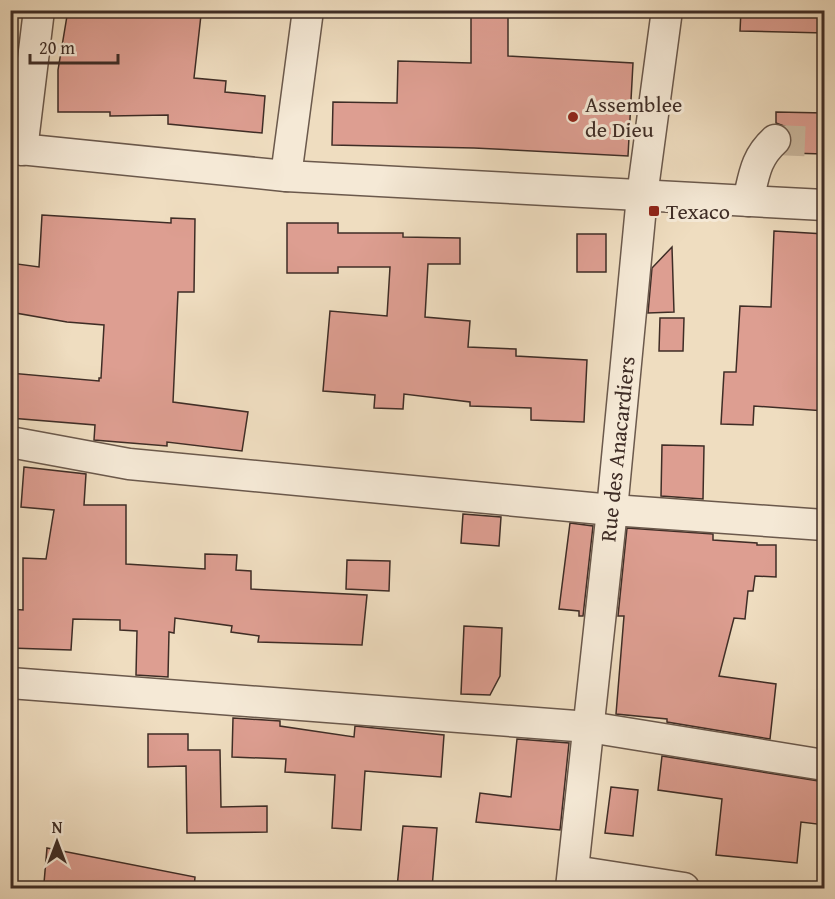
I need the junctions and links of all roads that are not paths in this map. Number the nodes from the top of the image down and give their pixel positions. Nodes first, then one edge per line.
1 (39, 10) edge
2 (308, 10) edge
3 (667, 10) edge
4 (775, 140) dead end
5 (16, 149) edge
6 (286, 176) junction
7 (642, 196) junction
8 (748, 201) junction
9 (825, 205) edge
10 (10, 442) edge
11 (612, 510) junction
12 (825, 525) edge
13 (10, 683) edge
14 (589, 727) junction
15 (825, 765) edge
16 (573, 880) edge
17 (684, 888) edge

1 - 5 street
2 - 6 street
3 - 7 street, Rue des Anacardiers
4 - 8 street
5 - 6 street
6 - 7 street
7 - 8 street
7 - 11 street, Rue des Anacardiers
8 - 9 street
10 - 11 street
11 - 12 street
11 - 14 street, Rue des Anacardiers
13 - 14 street
14 - 15 street
14 - 16 street, Rue des Anacardiers
16 - 17 street

